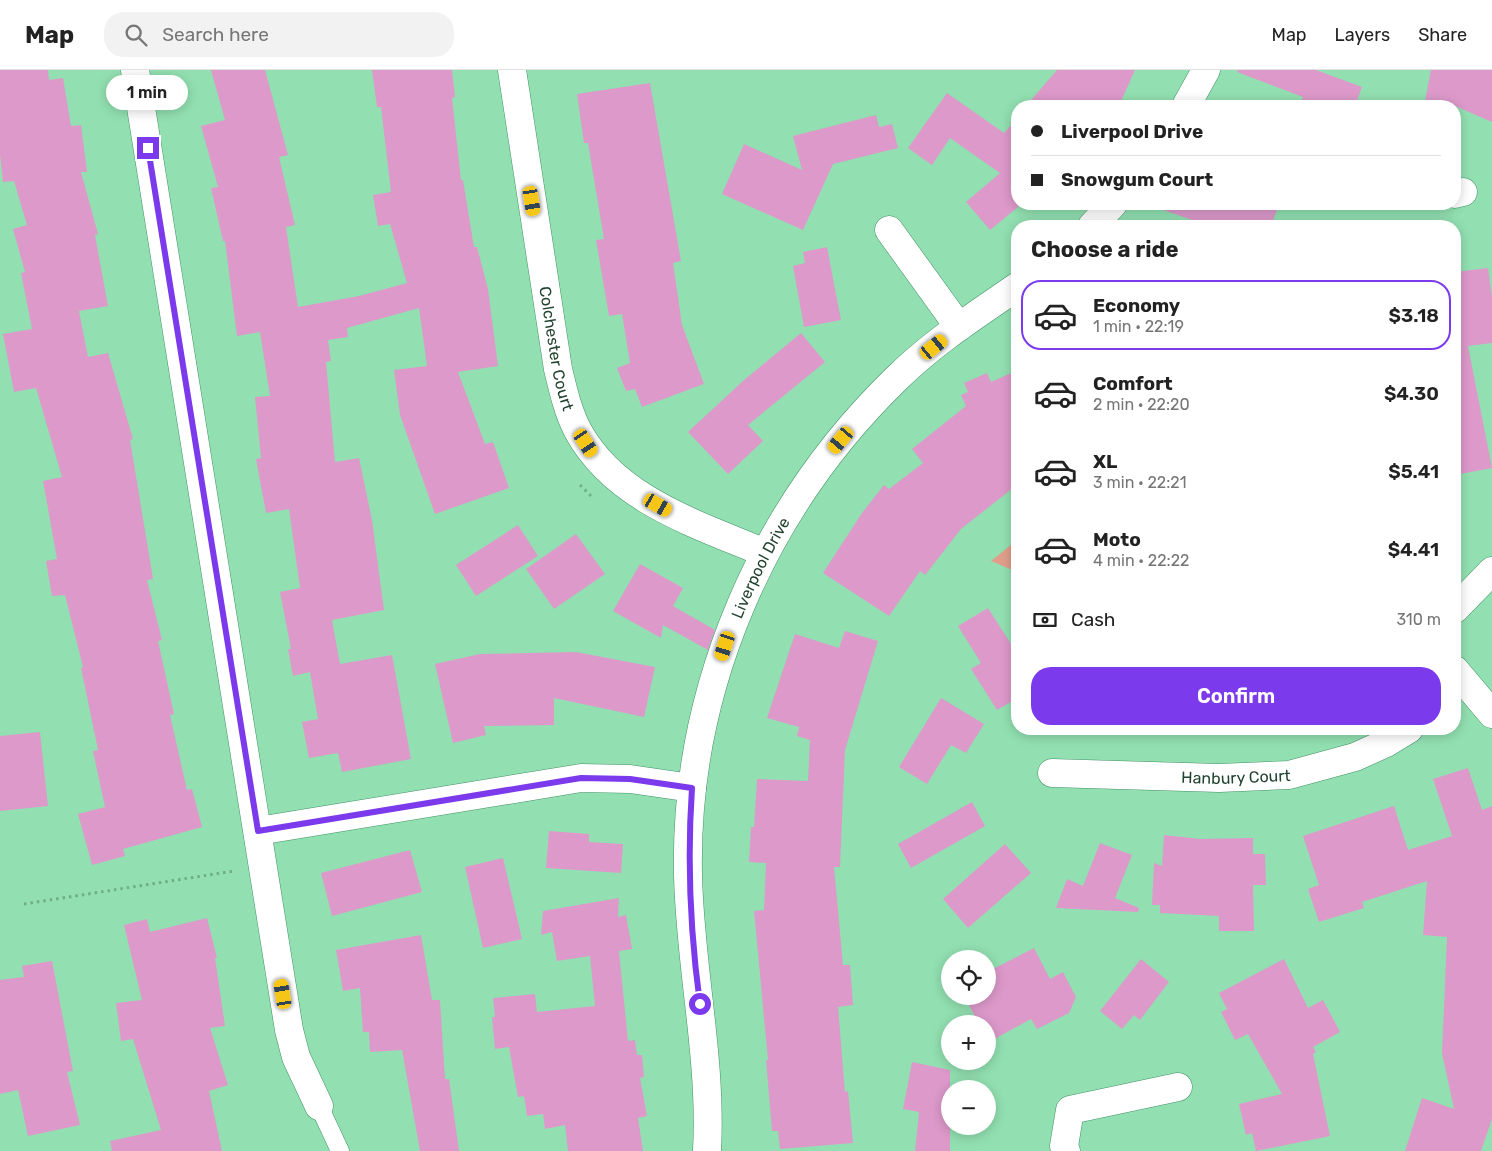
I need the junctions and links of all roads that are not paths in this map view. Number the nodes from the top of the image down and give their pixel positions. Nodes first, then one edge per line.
1 (135, 70) edge
2 (512, 70) edge
3 (1206, 70) edge
4 (1199, 100) edge
5 (1107, 210) edge
6 (1098, 220) edge
7 (889, 230) dead end
8 (1011, 291) edge
9 (959, 327) junction
10 (765, 554) junction
11 (1492, 571) edge
12 (1461, 603) edge
13 (1461, 685) edge
14 (1492, 714) edge
15 (1400, 735) edge
16 (1052, 773) dead end
17 (692, 788) junction
18 (258, 831) junction
19 (1178, 1088) dead end
20 (319, 1106) joint
21 (340, 1151) edge
22 (707, 1151) edge
23 (1066, 1151) edge

1 - 18 street
2 - 10 street, Colchester Court
3 - 4 street
5 - 6 street
7 - 9 street
8 - 9 street, Liverpool Drive
9 - 10 street, Liverpool Drive
10 - 17 street, Liverpool Drive
11 - 12 street
13 - 14 street
15 - 16 street, Hanbury Court
17 - 18 street
17 - 22 street, Liverpool Drive
18 - 20 street
19 - 23 street
20 - 21 lane

